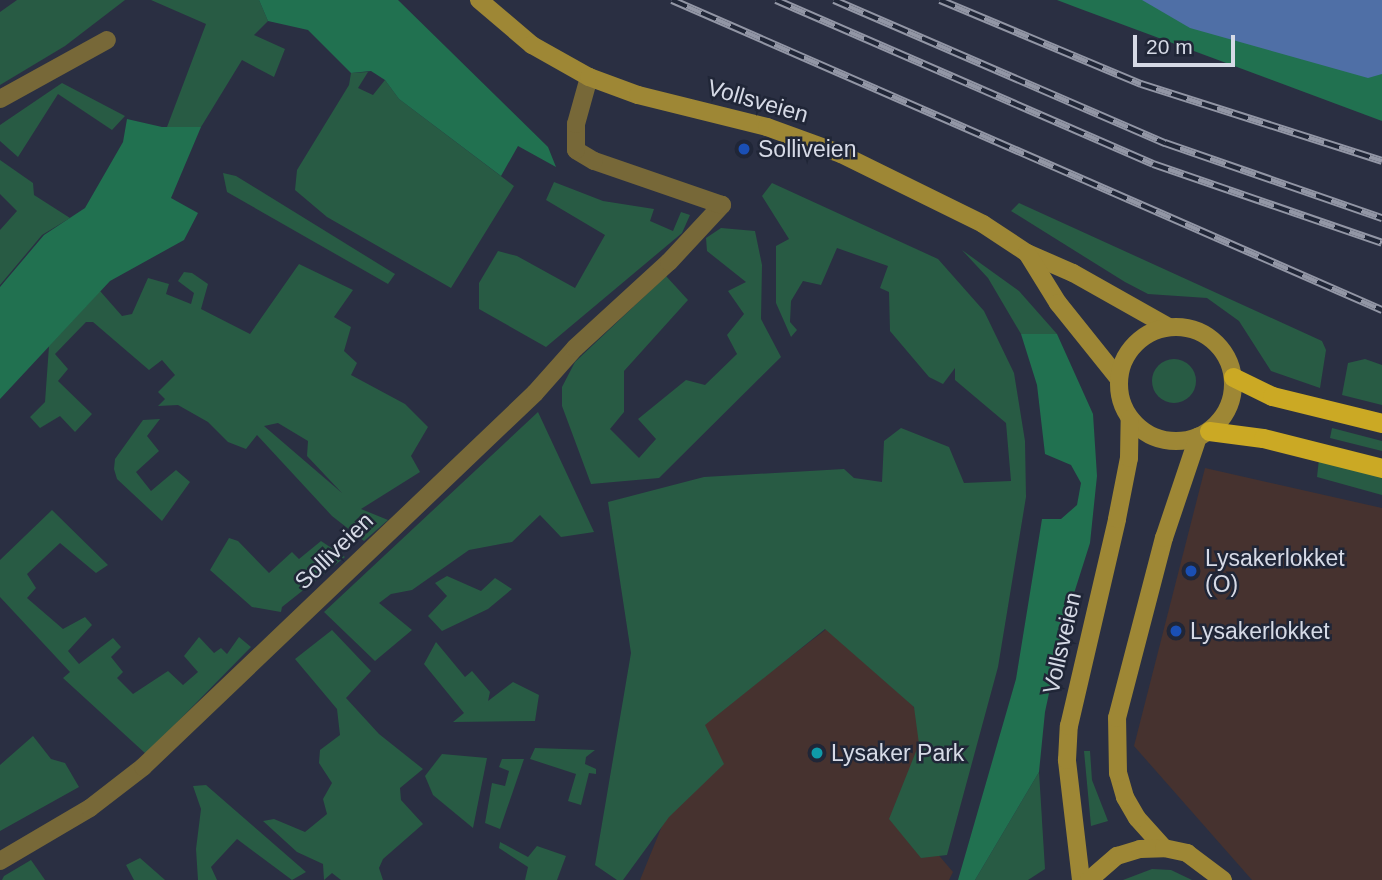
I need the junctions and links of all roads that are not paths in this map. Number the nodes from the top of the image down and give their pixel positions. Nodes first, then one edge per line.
1 (478, 0) edge
2 (107, 40) dead end
3 (589, 77) junction
4 (0, 99) edge
5 (1027, 253) junction
6 (1169, 327) junction
7 (1233, 377) junction
8 (1118, 378) junction
9 (1130, 419) junction
10 (1382, 423) edge
11 (1203, 434) junction
12 (1382, 468) edge
13 (1164, 848) junction
14 (0, 862) edge
15 (1081, 880) edge
16 (1089, 880) edge
17 (1223, 880) edge

1 - 3 main road, Vollsveien
2 - 4 street
3 - 5 main road, Vollsveien
3 - 14 street, Solliveien
5 - 6 main road, Vollsveien
5 - 8 main road, Vollsveien
6 - 7 main road
6 - 8 main road
7 - 10 highway
7 - 11 main road
8 - 9 main road
9 - 11 main road
9 - 15 main road, Vollsveien
11 - 12 highway
11 - 13 main road
13 - 16 main road
13 - 17 main road

